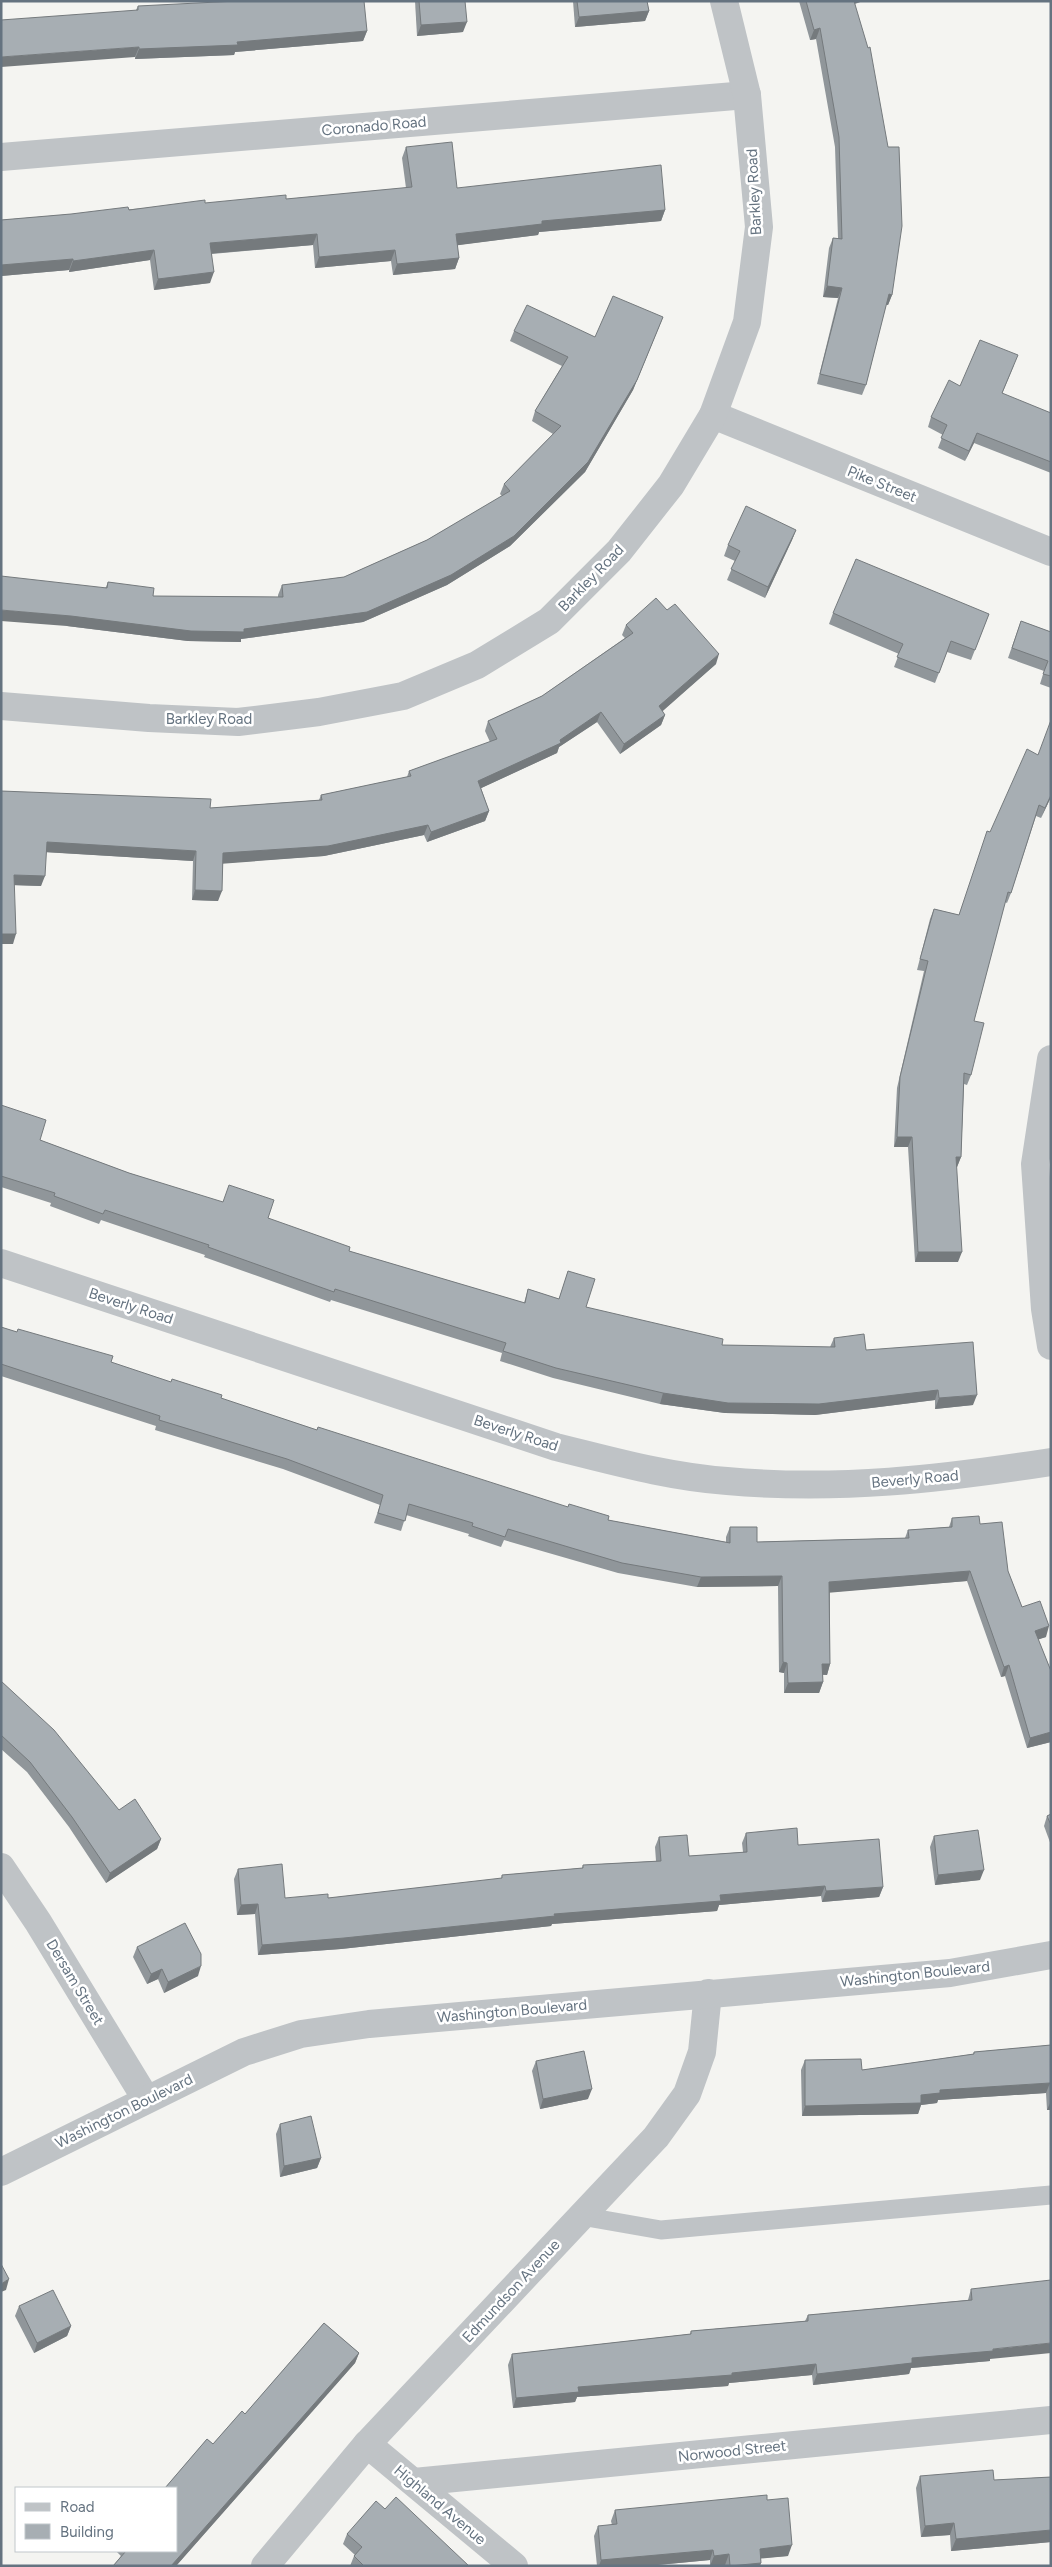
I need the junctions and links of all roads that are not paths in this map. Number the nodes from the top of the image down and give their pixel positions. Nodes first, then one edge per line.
1 (724, 1) edge
2 (747, 95) junction
3 (1, 157) edge
4 (713, 415) junction
5 (1051, 552) edge
6 (1, 706) edge
7 (1051, 1059) edge
8 (1, 1263) edge
9 (1051, 1346) edge
10 (1051, 1462) edge
11 (1, 1867) edge
12 (1051, 1955) edge
13 (708, 1993) junction
14 (146, 2099) junction
15 (1, 2172) edge
16 (1051, 2195) edge
17 (581, 2216) junction
18 (1051, 2420) edge
19 (367, 2444) junction
20 (414, 2482) junction
21 (265, 2566) edge
22 (514, 2566) edge

1 - 2 street, Barkley Road
2 - 3 street, Coronado Road
2 - 4 street, Barkley Road
4 - 5 street, Pike Street
4 - 6 street, Barkley Road
7 - 9 street
8 - 10 street, Beverly Road
11 - 14 street, Dersam Street
12 - 13 street, Washington Boulevard
13 - 14 street, Washington Boulevard
13 - 17 street, Edmundson Avenue
14 - 15 street, Washington Boulevard
16 - 17 lane
17 - 19 street, Edmundson Avenue
18 - 20 street, Norwood Street
19 - 20 street, Highland Avenue
19 - 21 street, Edmundson Avenue
20 - 22 street, Highland Avenue

